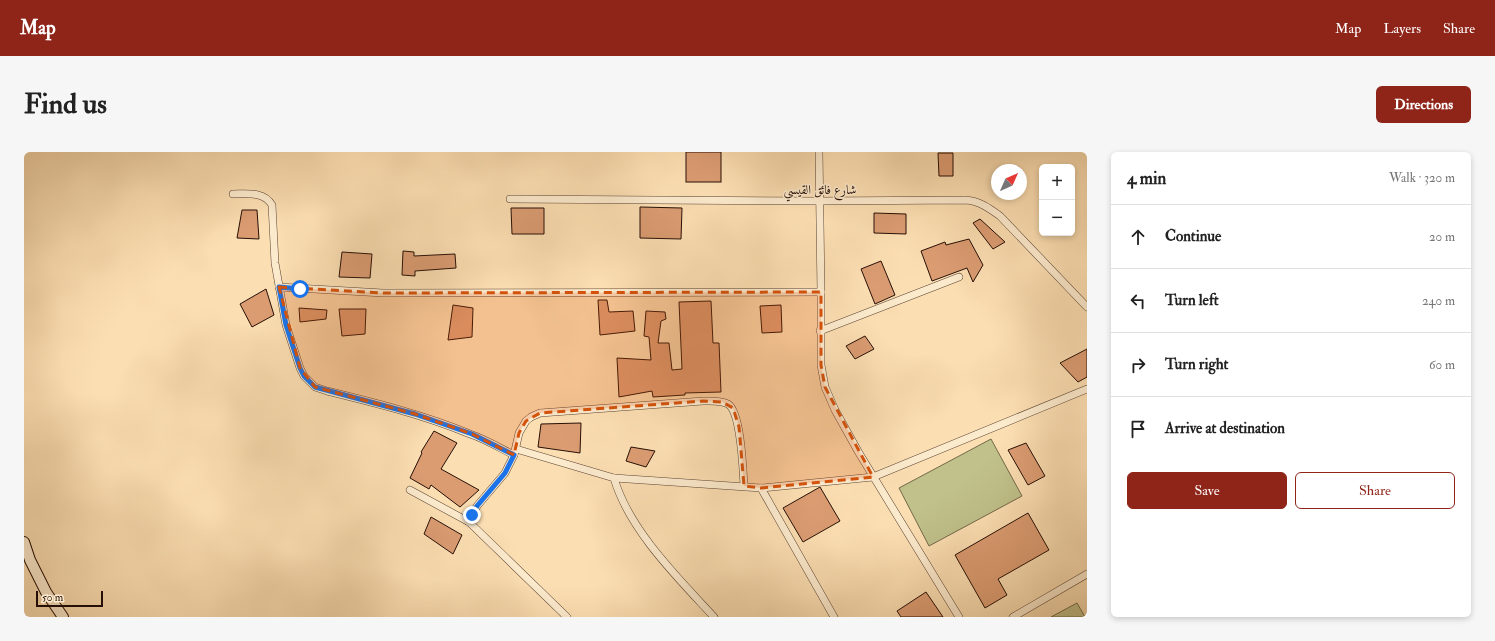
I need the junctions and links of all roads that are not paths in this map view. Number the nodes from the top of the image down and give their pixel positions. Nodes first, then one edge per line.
1 (819, 152) edge
2 (233, 194) dead end
3 (510, 199) dead end
4 (819, 202) junction
5 (959, 277) dead end
6 (279, 287) junction
7 (822, 292) junction
8 (1087, 307) edge
9 (820, 331) junction
10 (1087, 389) edge
11 (515, 452) junction
12 (874, 477) junction
13 (614, 478) junction
14 (744, 486) junction
15 (761, 488) junction
16 (410, 490) dead end
17 (469, 522) junction
18 (24, 542) edge
19 (1087, 574) edge
20 (63, 617) edge
21 (567, 617) edge
22 (714, 617) edge
23 (834, 617) edge
24 (959, 617) edge
25 (1013, 617) edge

1 - 4 street
2 - 6 street
3 - 4 street, شارع فائق القيسي
4 - 7 street
4 - 8 street, شارع فائق القيسي
5 - 9 street
6 - 7 street
6 - 11 street
7 - 9 street
9 - 12 street
10 - 12 street
11 - 13 street
11 - 14 street
11 - 17 street
12 - 15 street
12 - 24 street
13 - 14 street
13 - 22 street
14 - 15 street
15 - 23 street
16 - 17 street
17 - 21 street
18 - 20 street
19 - 25 street

